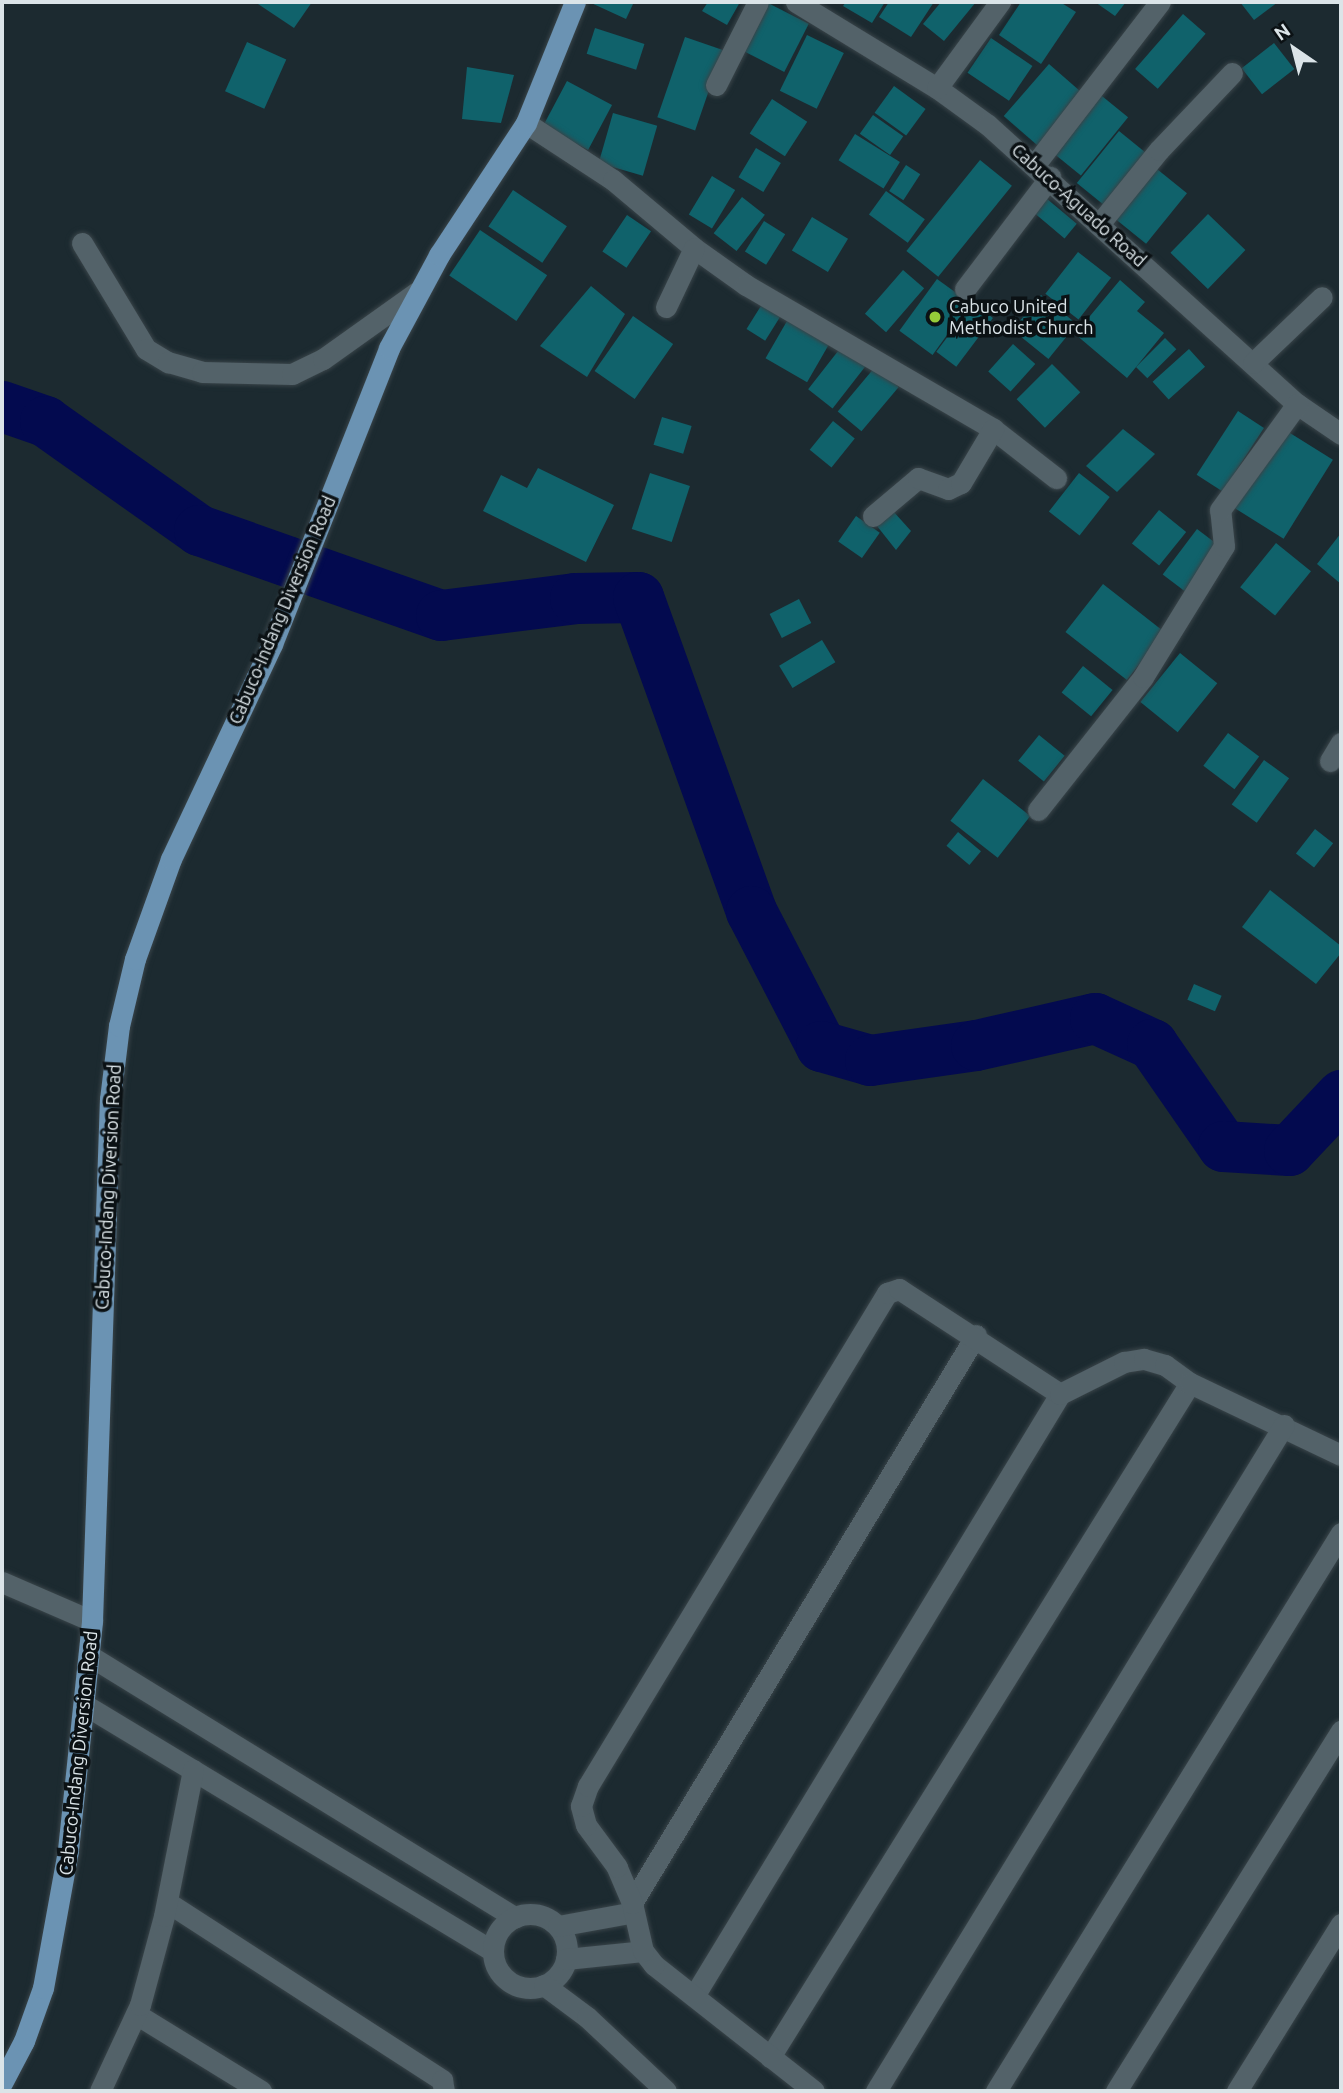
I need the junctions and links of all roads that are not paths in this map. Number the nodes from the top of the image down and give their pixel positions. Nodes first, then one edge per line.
1 (575, 2) edge
2 (758, 2) edge
3 (796, 2) edge
4 (1000, 2) edge
5 (1160, 2) edge
6 (1232, 73) dead end
7 (716, 85) dead end
8 (937, 88) junction
9 (527, 123) junction
10 (1043, 170) junction
11 (1100, 223) junction
12 (82, 243) dead end
13 (694, 248) junction
14 (965, 289) dead end
15 (417, 292) junction
16 (1322, 297) dead end
17 (666, 307) dead end
18 (1253, 363) junction
19 (1297, 404) junction
20 (993, 429) junction
21 (1341, 434) edge
22 (1056, 478) dead end
23 (873, 516) dead end
24 (1341, 743) edge
25 (1330, 761) dead end
26 (1038, 810) dead end
27 (976, 1335) junction
28 (1190, 1383) junction
29 (1060, 1394) junction
30 (1284, 1425) junction
31 (1341, 1455) edge
32 (1341, 1533) edge
33 (2, 1582) edge
34 (92, 1621) junction
35 (90, 1657) junction
36 (85, 1705) junction
37 (1341, 1731) edge
38 (192, 1770) junction
39 (167, 1902) junction
40 (633, 1907) junction
41 (515, 1917) junction
42 (1341, 1924) edge
43 (558, 1926) junction
44 (493, 1951) junction
45 (643, 1951) junction
46 (564, 1964) junction
47 (544, 1985) junction
48 (694, 1996) junction
49 (136, 2014) junction
50 (587, 2017) junction
51 (769, 2057) junction
52 (2, 2083) edge
53 (100, 2091) edge
54 (261, 2091) edge
55 (444, 2091) edge
56 (666, 2091) edge
57 (814, 2091) edge
58 (876, 2091) edge
59 (996, 2091) edge
60 (1116, 2091) edge
61 (1237, 2091) edge

1 - 9 main road, Cabuco-Indang Diversion Road
2 - 7 street
3 - 8 street, Cabuco-Aguado Road
4 - 8 street
5 - 10 street
6 - 11 street
8 - 10 street, Cabuco-Aguado Road
9 - 13 street
9 - 15 main road, Cabuco-Indang Diversion Road
10 - 11 street, Cabuco-Aguado Road
10 - 14 street
11 - 18 street, Cabuco-Aguado Road
12 - 15 street
13 - 17 street
13 - 20 street
15 - 34 main road, Cabuco-Indang Diversion Road
16 - 18 street
18 - 19 street, Cabuco-Aguado Road
19 - 21 street, Cabuco-Aguado Road
19 - 26 street
20 - 22 street
20 - 23 street
24 - 25 street
27 - 29 street
27 - 40 street
27 - 40 street
28 - 29 street
28 - 30 street
28 - 51 street
29 - 48 street
30 - 31 street
30 - 58 street
32 - 59 street
33 - 34 street
34 - 35 main road, Cabuco-Indang Diversion Road
35 - 36 main road, Cabuco-Indang Diversion Road
35 - 41 street
36 - 38 street
36 - 52 main road, Cabuco-Indang Diversion Road
37 - 60 street
38 - 39 street
38 - 44 street
39 - 49 street
39 - 55 street
40 - 43 street
40 - 45 street
41 - 43 street
41 - 44 street
42 - 61 street
43 - 46 street
44 - 47 street
45 - 46 street
45 - 48 street
46 - 47 street
46 - 50 street
47 - 50 street
48 - 51 street
49 - 53 street
49 - 54 street
50 - 56 street
51 - 57 street

